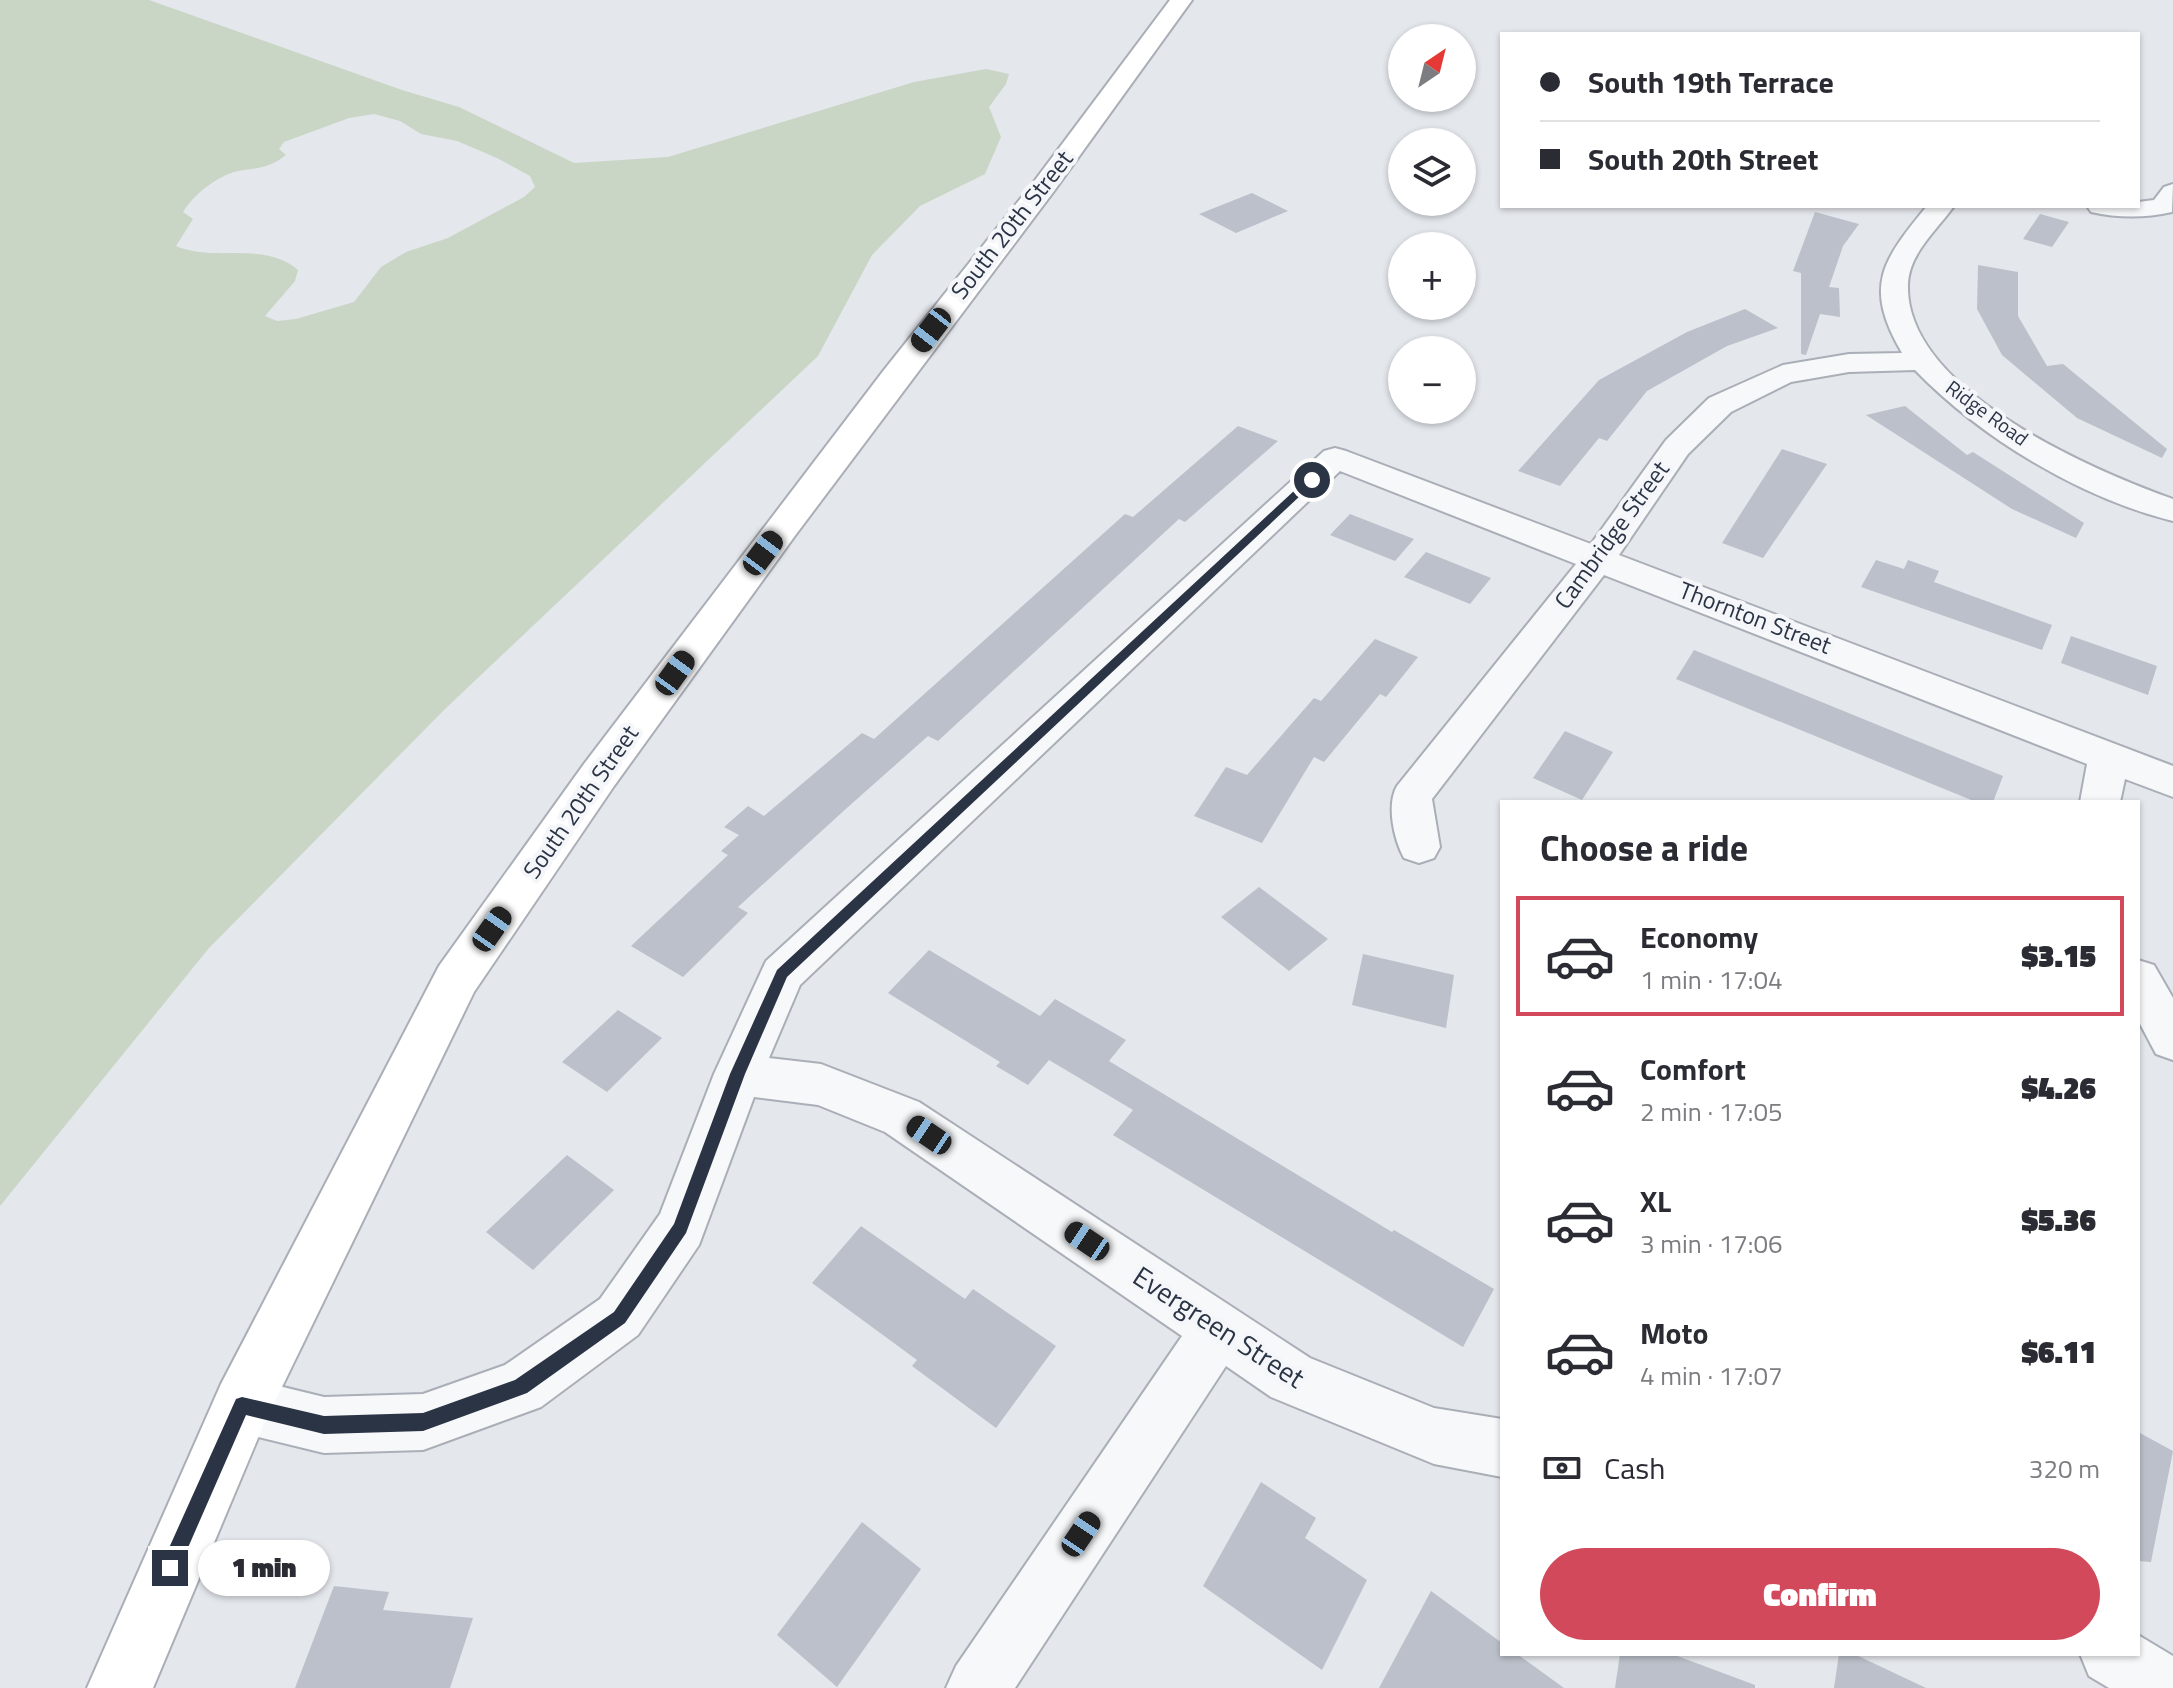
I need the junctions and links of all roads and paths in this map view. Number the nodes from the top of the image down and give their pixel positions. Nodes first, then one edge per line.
1 (1181, 0) edge
2 (2172, 194) edge
3 (1939, 208) edge
4 (2122, 208) edge
5 (1923, 361) junction
6 (2173, 511) edge
7 (1599, 558) junction
8 (2109, 757) junction
9 (2173, 782) edge
10 (2100, 800) edge
11 (1419, 847) dead end
12 (2140, 982) edge
13 (2173, 1040) edge
14 (738, 1074) junction
15 (1218, 1330) junction
16 (242, 1405) junction
17 (1500, 1448) edge
18 (2114, 1656) edge
19 (120, 1688) edge
20 (978, 1688) edge
21 (2167, 1688) edge

1 - 16 main road, South 20th Street
2 - 4 street
3 - 5 street, Ridge Road
5 - 6 street, Ridge Road
5 - 7 street, Cambridge Street
7 - 8 street, Thornton Street
7 - 11 street, Cambridge Street
7 - 14 street, Thornton Street
8 - 9 street, Thornton Street
8 - 10 street
12 - 13 street
14 - 15 street, Evergreen Street
14 - 16 street
15 - 17 street, Evergreen Street
15 - 20 street
16 - 19 main road, South 20th Street
18 - 21 street

